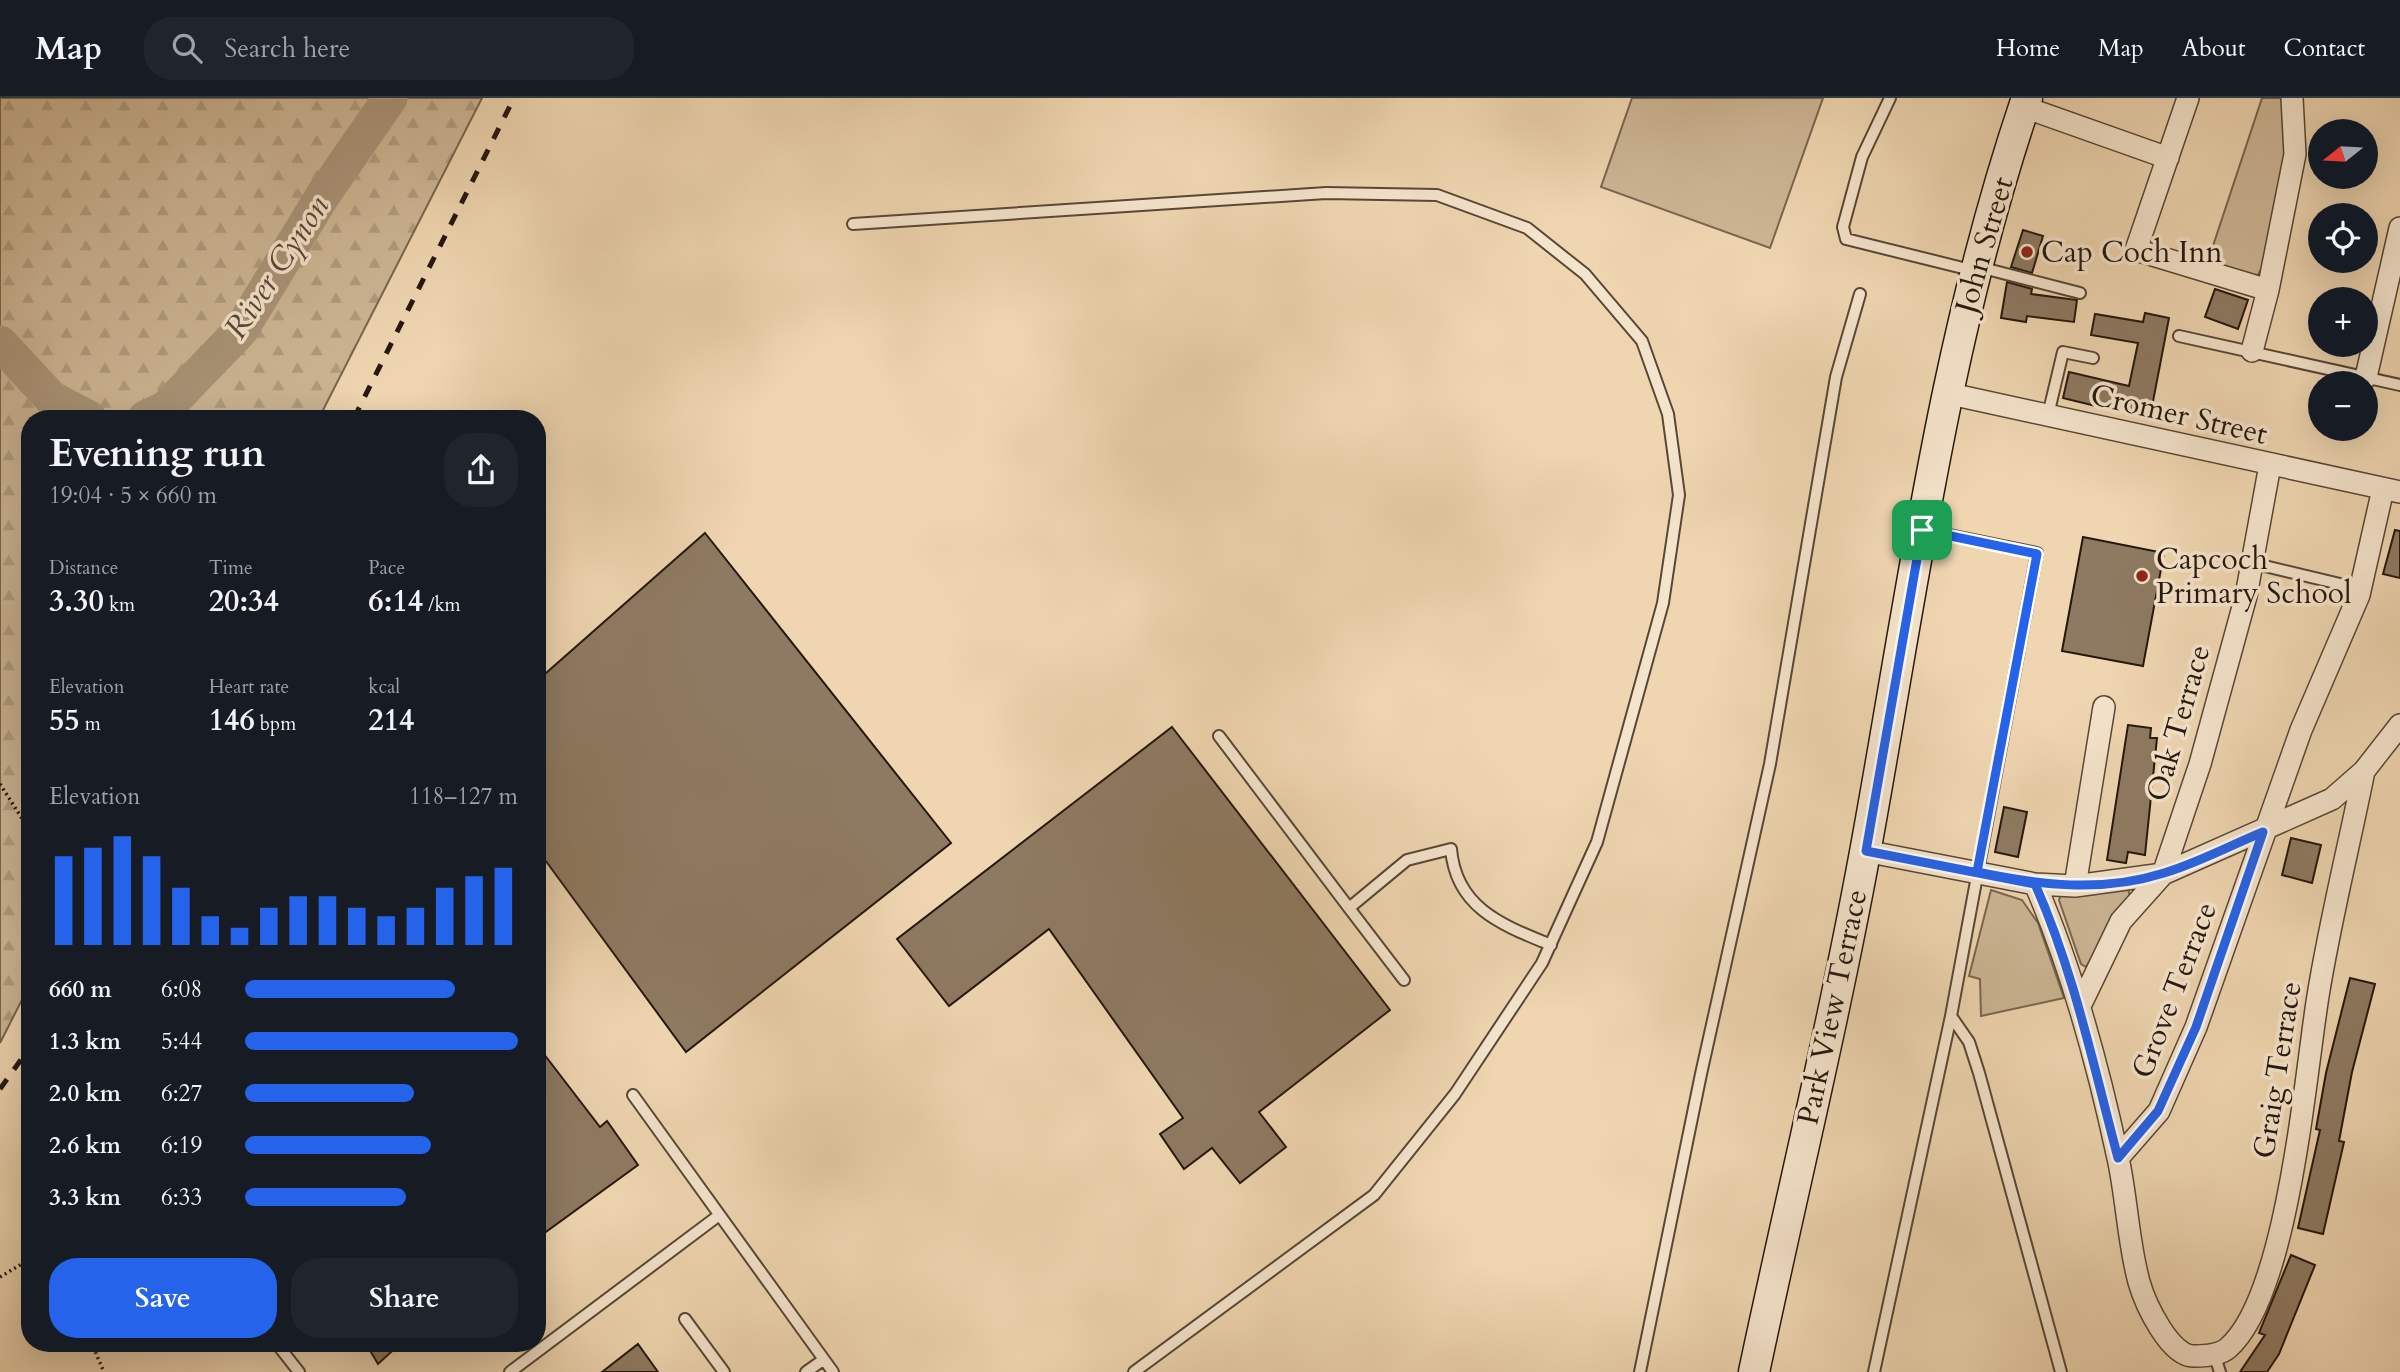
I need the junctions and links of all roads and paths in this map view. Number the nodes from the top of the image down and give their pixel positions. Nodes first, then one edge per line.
1 (1890, 98) edge
2 (2188, 98) edge
3 (2292, 98) edge
4 (2026, 102) edge
5 (2168, 158) junction
6 (853, 224) dead end
7 (2400, 228) edge
8 (1975, 269) junction
9 (2269, 290) junction
10 (2080, 293) dead end
11 (1860, 294) dead end
12 (2179, 336) dead end
13 (2252, 351) junction
14 (2093, 358) dead end
15 (2340, 371) edge
16 (2367, 371) edge
17 (2378, 380) edge
18 (2400, 385) edge
19 (1946, 393) junction
20 (2048, 415) junction
21 (2270, 465) junction
22 (2391, 491) edge
23 (1922, 530) junction
24 (2252, 563) junction
25 (2361, 589) junction
26 (2104, 707) dead end
27 (2400, 725) edge
28 (1219, 736) dead end
29 (2364, 771) junction
30 (0, 784) edge
31 (21, 817) edge
32 (2263, 832) junction
33 (1866, 851) junction
34 (1977, 872) junction
35 (2163, 874) junction
36 (2035, 884) junction
37 (2075, 886) junction
38 (1349, 908) junction
39 (1550, 945) junction
40 (1404, 980) dead end
41 (2080, 1006) junction
42 (1951, 1016) junction
43 (633, 1096) dead end
44 (2118, 1158) junction
45 (718, 1216) junction
46 (21, 1264) edge
47 (0, 1277) edge
48 (685, 1319) dead end
49 (546, 1345) edge
50 (95, 1352) edge
51 (283, 1352) edge
52 (537, 1352) edge
53 (824, 1360) junction
54 (2214, 1361) edge
55 (104, 1372) edge
56 (299, 1372) edge
57 (510, 1372) edge
58 (724, 1372) edge
59 (806, 1372) edge
60 (833, 1372) edge
61 (1134, 1372) edge
62 (1640, 1372) edge
63 (1754, 1372) edge
64 (1874, 1372) edge
65 (2061, 1372) edge

1 - 8 lane
2 - 5 street
3 - 9 street
4 - 5 street
4 - 8 main road, John Street
5 - 9 street
6 - 39 lane
7 - 16 street
8 - 10 lane
8 - 19 main road, John Street
9 - 13 street
11 - 62 lane
12 - 13 lane
13 - 15 lane
14 - 20 lane
17 - 18 lane
19 - 20 street, Cromer Street
19 - 23 main road, Park View Terrace
20 - 21 street, Cromer Street
21 - 22 street, Cromer Street
21 - 24 street, Oak Terrace
22 - 25 street, Grove Terrace
23 - 33 main road, Park View Terrace
23 - 34 lane
24 - 25 lane
24 - 35 street, Oak Terrace
25 - 32 street, Grove Terrace
26 - 37 street
27 - 29 street
28 - 38 lane
29 - 32 street
29 - 54 street, Graig Terrace
30 - 31 path
32 - 35 street
32 - 44 street, Grove Terrace
33 - 34 street
33 - 63 main road, Park View Terrace
34 - 36 street
34 - 42 lane
35 - 37 street
35 - 41 street
36 - 37 street
36 - 41 street
38 - 39 lane
38 - 40 lane
39 - 61 lane
41 - 44 street
42 - 64 lane
42 - 65 lane
43 - 45 lane
44 - 54 street
45 - 49 lane
45 - 53 lane
46 - 47 path
48 - 58 lane
50 - 55 path
51 - 56 lane
52 - 57 lane
53 - 59 lane
53 - 60 lane

